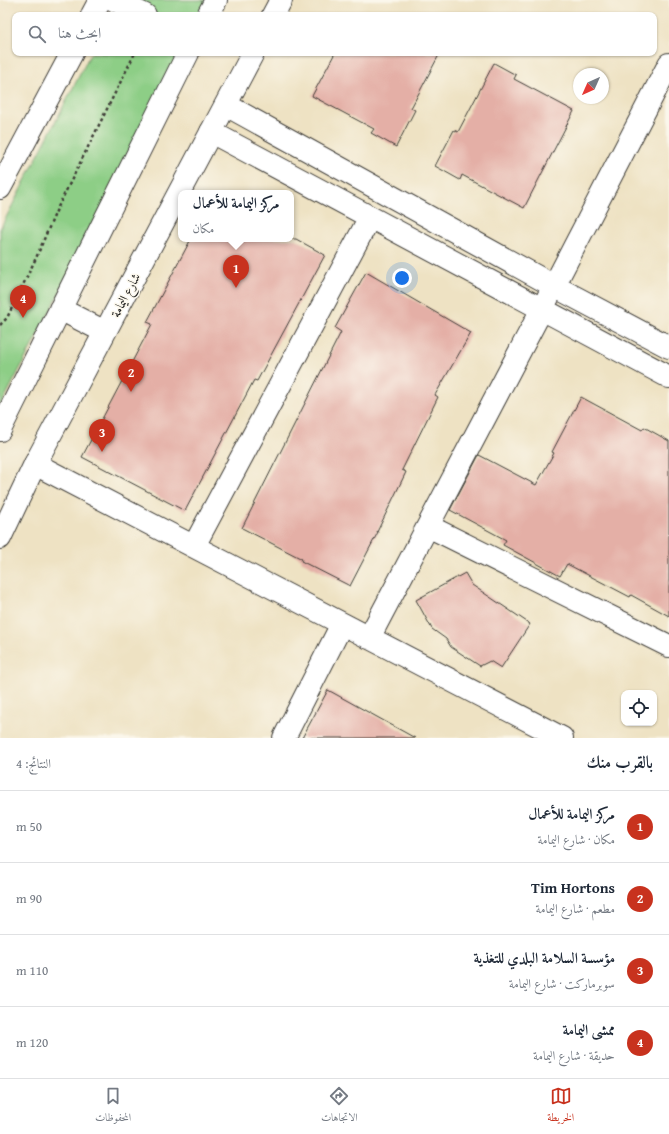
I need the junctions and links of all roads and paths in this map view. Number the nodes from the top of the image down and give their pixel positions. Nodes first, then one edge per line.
1 (100, 0) edge
2 (114, 0) edge
3 (216, 0) edge
4 (281, 0) edge
5 (94, 12) edge
6 (139, 12) edge
7 (210, 12) edge
8 (275, 12) edge
9 (70, 56) edge
10 (134, 56) edge
11 (186, 56) edge
12 (251, 56) edge
13 (669, 64) edge
14 (226, 105) junction
15 (211, 132) junction
16 (0, 188) edge
17 (180, 190) edge
18 (178, 194) edge
19 (370, 217) junction
20 (554, 286) junction
21 (60, 309) junction
22 (542, 309) junction
23 (0, 325) edge
24 (105, 332) junction
25 (669, 347) edge
26 (669, 377) edge
27 (0, 430) edge
28 (35, 464) junction
29 (428, 526) junction
30 (0, 538) edge
31 (194, 546) junction
32 (342, 624) junction
33 (369, 638) junction
34 (669, 646) edge
35 (284, 738) edge
36 (562, 738) edge

1 - 5 street
2 - 6 street
3 - 7 street
4 - 8 street
9 - 16 street
10 - 23 path
11 - 21 street
12 - 14 street, شارع اليمامة
13 - 20 street
14 - 15 street, شارع اليمامة
14 - 20 street
15 - 17 street, شارع اليمامة
15 - 19 street
18 - 24 street, شارع اليمامة
19 - 22 street
19 - 31 street
20 - 22 street
20 - 25 street
21 - 24 street
21 - 27 street
22 - 26 street
22 - 29 street
24 - 28 street, شارع اليمامة
28 - 30 street, شارع اليمامة
28 - 31 street
29 - 33 street
29 - 34 street
31 - 32 street
32 - 33 street
32 - 35 street
33 - 36 street

